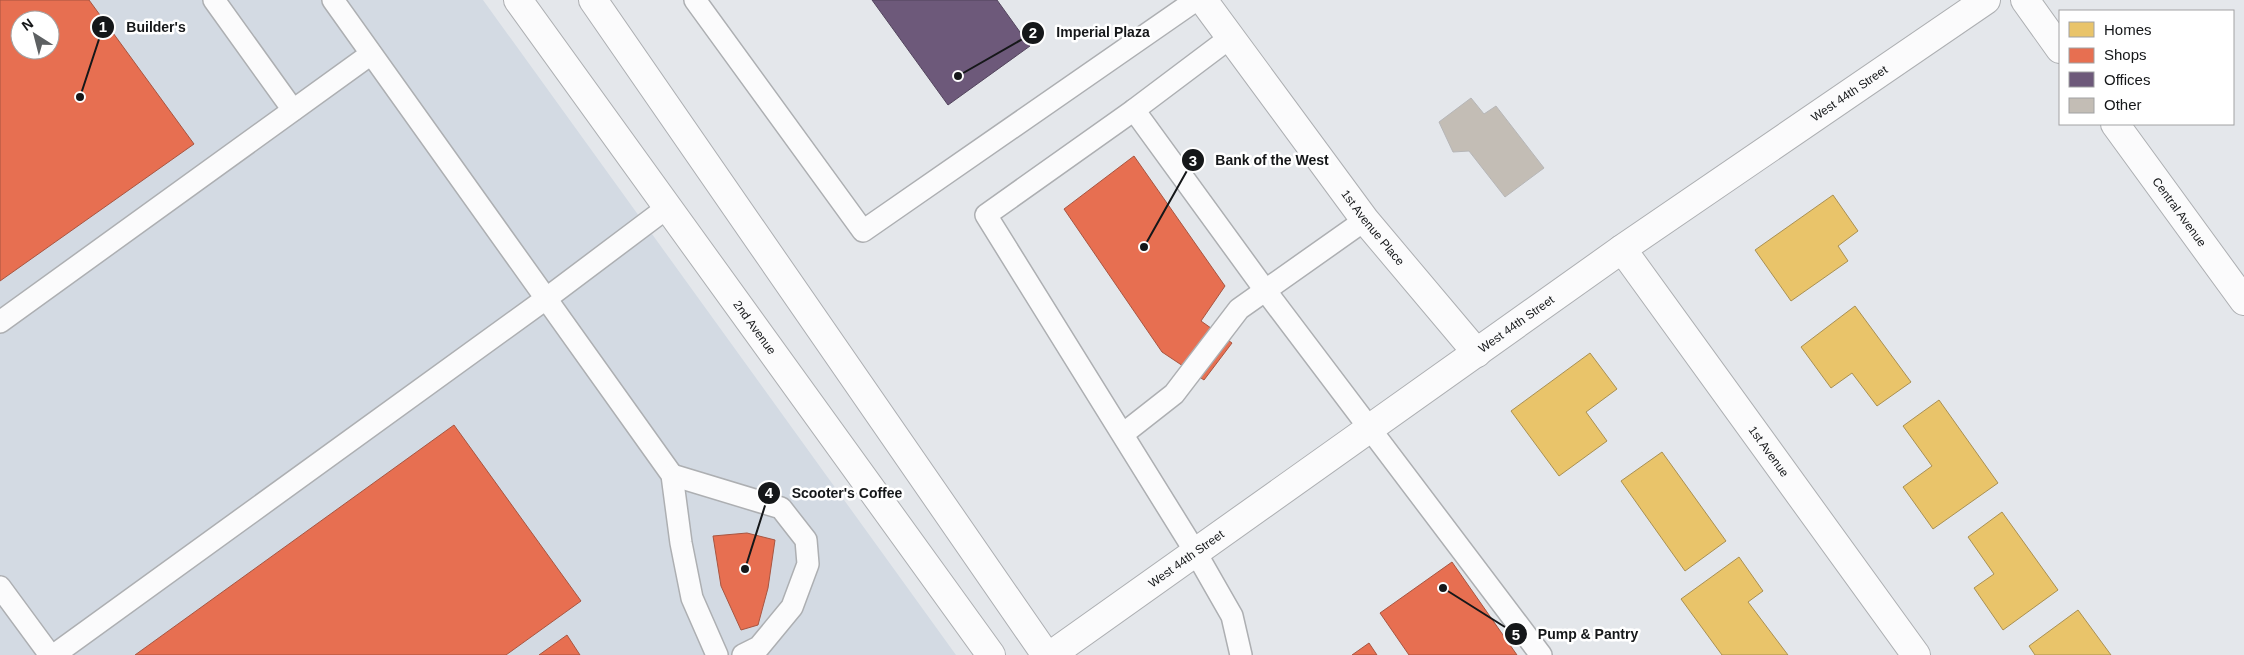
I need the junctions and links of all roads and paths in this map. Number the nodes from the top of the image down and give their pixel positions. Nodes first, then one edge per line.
1 (214, 0) edge
2 (333, 0) edge
3 (518, 0) edge
4 (593, 0) edge
5 (695, 0) edge
6 (1196, 0) edge
7 (1203, 0) edge
8 (1986, 0) edge
9 (2025, 0) edge
10 (1231, 37) junction
11 (2059, 48) edge
12 (372, 54) junction
13 (293, 110) junction
14 (1134, 110) junction
15 (2116, 125) edge
16 (668, 207) junction
17 (1365, 220) junction
18 (1622, 249) junction
19 (1265, 290) junction
20 (547, 298) junction
21 (2244, 301) edge
22 (0, 322) edge
23 (1477, 353) junction
24 (1370, 428) junction
25 (1122, 434) junction
26 (672, 475) junction
27 (1196, 553) junction
28 (0, 586) edge
29 (50, 655) edge
30 (54, 655) edge
31 (717, 655) edge
32 (743, 655) edge
33 (990, 655) edge
34 (1046, 655) edge
35 (1052, 655) edge
36 (1241, 655) edge
37 (1541, 655) edge
38 (1916, 655) edge

1 - 13 lane
2 - 12 lane
3 - 16 street, 2nd Avenue
4 - 34 street
5 - 6 lane
7 - 10 street, 1st Avenue Place
8 - 18 street, West 44th Street
9 - 11 street
10 - 14 lane
10 - 17 street, 1st Avenue Place
12 - 13 lane
12 - 20 lane
13 - 22 lane
14 - 19 lane
14 - 25 lane
15 - 21 street, Central Avenue
16 - 20 lane
16 - 33 street, 2nd Avenue
17 - 19 lane
17 - 23 street, 1st Avenue Place
18 - 23 street, West 44th Street
18 - 38 street, 1st Avenue
19 - 24 lane
19 - 25 lane
20 - 26 lane
20 - 30 lane
23 - 24 street, West 44th Street
24 - 27 street, West 44th Street
24 - 37 lane
25 - 27 lane
26 - 31 lane
26 - 32 lane
27 - 35 street, West 44th Street
27 - 36 lane
28 - 29 lane

